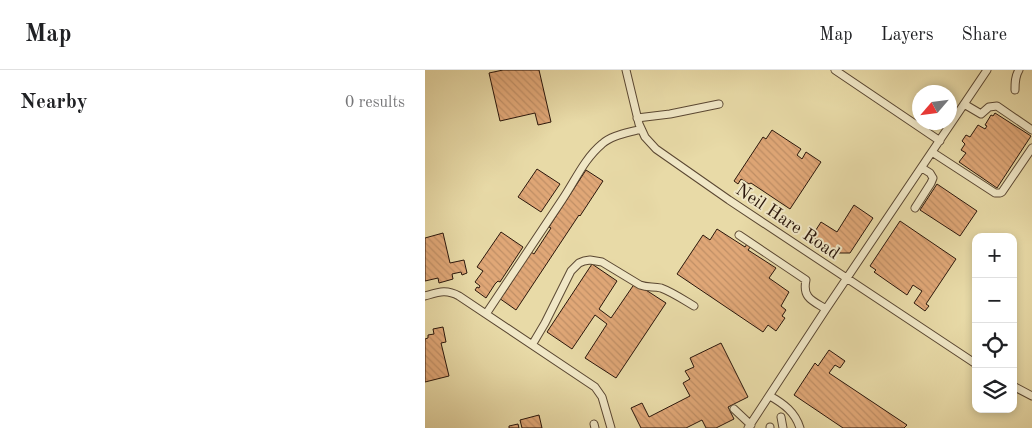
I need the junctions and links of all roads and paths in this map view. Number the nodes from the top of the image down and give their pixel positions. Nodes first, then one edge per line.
1 (626, 70) edge
2 (835, 70) edge
3 (987, 70) edge
4 (1019, 70) edge
5 (1015, 90) dead end
6 (719, 104) dead end
7 (964, 104) junction
8 (637, 118) junction
9 (641, 129) junction
10 (1032, 130) edge
11 (940, 141) junction
12 (1032, 148) edge
13 (932, 152) junction
14 (922, 168) junction
15 (915, 208) dead end
16 (739, 235) dead end
17 (848, 278) junction
18 (425, 296) edge
19 (694, 306) dead end
20 (826, 309) junction
21 (486, 314) junction
22 (532, 345) junction
23 (972, 361) edge
24 (1017, 388) edge
25 (770, 396) junction
26 (1032, 396) edge
27 (734, 409) dead end
28 (781, 417) dead end
29 (750, 426) edge
30 (611, 428) edge
31 (783, 428) edge
32 (800, 428) edge

1 - 8 street, Neil Hare Road
2 - 11 street
3 - 7 street
4 - 5 street
6 - 8 street
7 - 10 street
7 - 11 street
8 - 9 street, Neil Hare Road
9 - 17 street, Neil Hare Road
9 - 21 street
11 - 13 street
12 - 13 street
13 - 14 street
14 - 15 street
14 - 17 street
16 - 20 street
17 - 20 street
17 - 23 street, Neil Hare Road
18 - 21 street
19 - 22 street
20 - 25 street
21 - 22 street
22 - 30 street
24 - 26 street
25 - 29 street
25 - 32 street
27 - 29 street
28 - 31 street

